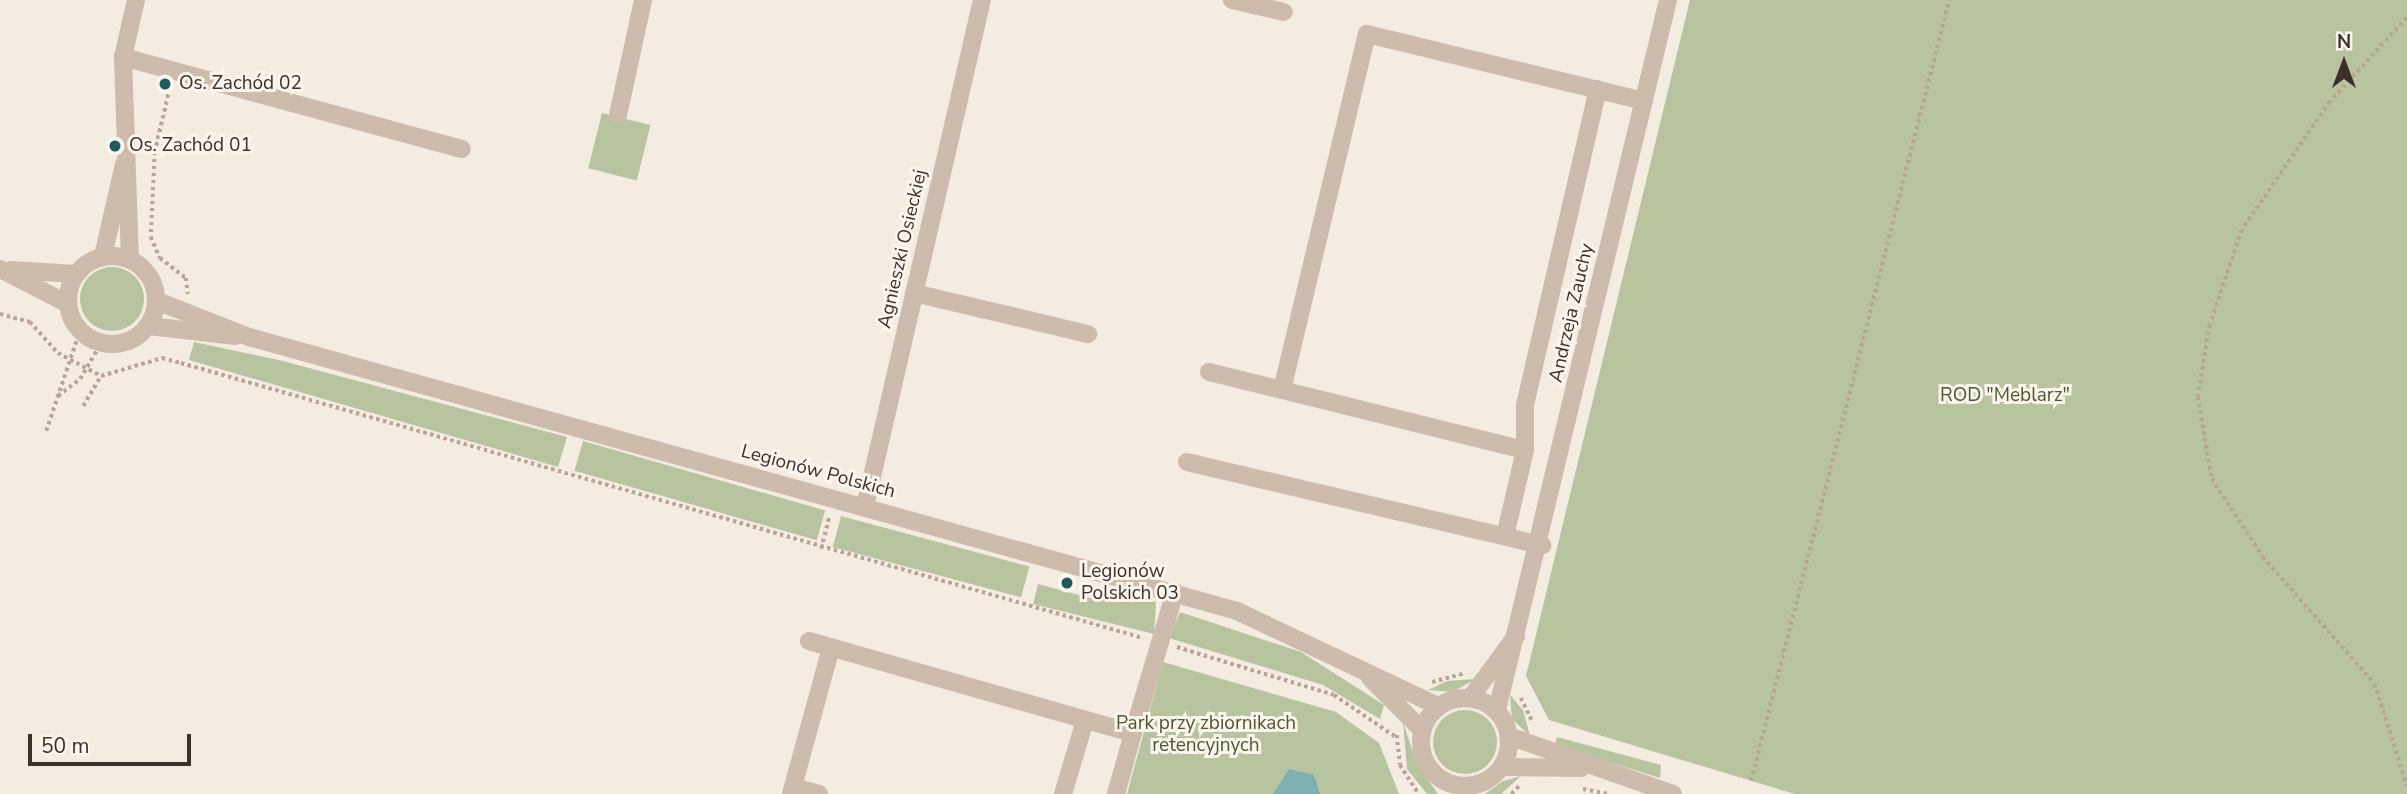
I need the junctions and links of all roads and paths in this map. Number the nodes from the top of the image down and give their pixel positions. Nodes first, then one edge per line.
1 (136, 0) edge
2 (643, 0) edge
3 (982, 0) edge
4 (1232, 0) edge
5 (1668, 0) edge
6 (1949, 0) edge
7 (1284, 12) dead end
8 (2407, 18) edge
9 (123, 57) junction
10 (172, 79) dead end
11 (1598, 89) junction
12 (1644, 101) junction
13 (618, 115) dead end
14 (128, 147) junction
15 (462, 149) dead end
16 (103, 256) junction
17 (130, 259) junction
18 (2, 269) edge
19 (76, 274) junction
20 (188, 285) dead end
21 (914, 293) junction
22 (157, 301) junction
23 (68, 304) junction
24 (0, 314) edge
25 (149, 326) junction
26 (80, 330) junction
27 (1088, 334) dead end
28 (249, 337) junction
29 (102, 343) junction
30 (67, 358) junction
31 (86, 369) junction
32 (1209, 372) dead end
33 (102, 376) junction
34 (1282, 390) junction
35 (57, 398) junction
36 (83, 406) dead end
37 (46, 431) dead end
38 (1525, 450) junction
39 (1187, 462) dead end
40 (865, 507) junction
41 (831, 510) dead end
42 (1505, 536) junction
43 (1542, 545) junction
44 (821, 549) junction
45 (1175, 592) junction
46 (1516, 636) junction
47 (1152, 640) dead end
48 (809, 641) dead end
49 (1167, 644) dead end
50 (831, 648) junction
51 (1365, 673) junction
52 (1473, 673) dead end
53 (1427, 684) dead end
54 (1515, 692) dead end
55 (1471, 697) junction
56 (1438, 706) junction
57 (1497, 710) junction
58 (1085, 720) junction
59 (1398, 729) dead end
60 (1534, 729) dead end
61 (1422, 730) junction
62 (1133, 733) junction
63 (1510, 736) junction
64 (1396, 737) junction
65 (1502, 767) junction
66 (1584, 768) junction
67 (1751, 781) dead end
68 (2407, 786) edge
69 (1444, 788) edge
70 (1477, 789) edge
71 (792, 790) edge
72 (819, 794) edge
73 (1063, 794) edge
74 (1116, 794) edge
75 (1419, 794) edge
76 (1673, 794) edge

1 - 9 street
2 - 13 street
3 - 21 street, Agnieszki Osieckiej
4 - 7 street
5 - 12 street, Andrzeja Zauchy
6 - 67 path
8 - 68 path
9 - 14 street
9 - 15 street
10 - 20 path
11 - 12 street
11 - 34 street
11 - 38 street
12 - 43 street, Andrzeja Zauchy
14 - 16 street
14 - 17 street
16 - 17 street
16 - 19 street
17 - 22 street
18 - 19 street
18 - 23 street
19 - 23 street
21 - 27 street
21 - 40 street, Agnieszki Osieckiej
22 - 25 street
22 - 28 street, Legionów Polskich
23 - 26 street
24 - 30 path
25 - 28 street, Legionów Polskich
25 - 29 street
26 - 29 street
26 - 30 path
28 - 40 street, Legionów Polskich
29 - 31 path
30 - 31 path
30 - 35 path
31 - 33 path
31 - 35 path
32 - 34 street
33 - 36 path
33 - 44 path
34 - 38 street
35 - 37 path
38 - 42 street
39 - 42 street
40 - 45 street, Legionów Polskich
41 - 44 path
42 - 43 street
43 - 46 street, Andrzeja Zauchy
44 - 47 path
45 - 51 street, Legionów Polskich
45 - 62 street
46 - 55 street, Andrzeja Zauchy
46 - 57 street, Andrzeja Zauchy
48 - 50 street
49 - 64 path
50 - 58 street
50 - 71 street
51 - 56 street, Legionów Polskich
51 - 61 street, Legionów Polskich
52 - 53 path
54 - 60 path
55 - 56 street
55 - 57 street
56 - 61 street
57 - 63 street
58 - 62 street
58 - 73 street
59 - 64 path
61 - 69 street
62 - 74 street
63 - 65 street
63 - 66 street
64 - 75 path
65 - 66 street
65 - 70 street
66 - 76 street
69 - 70 street
71 - 72 street

